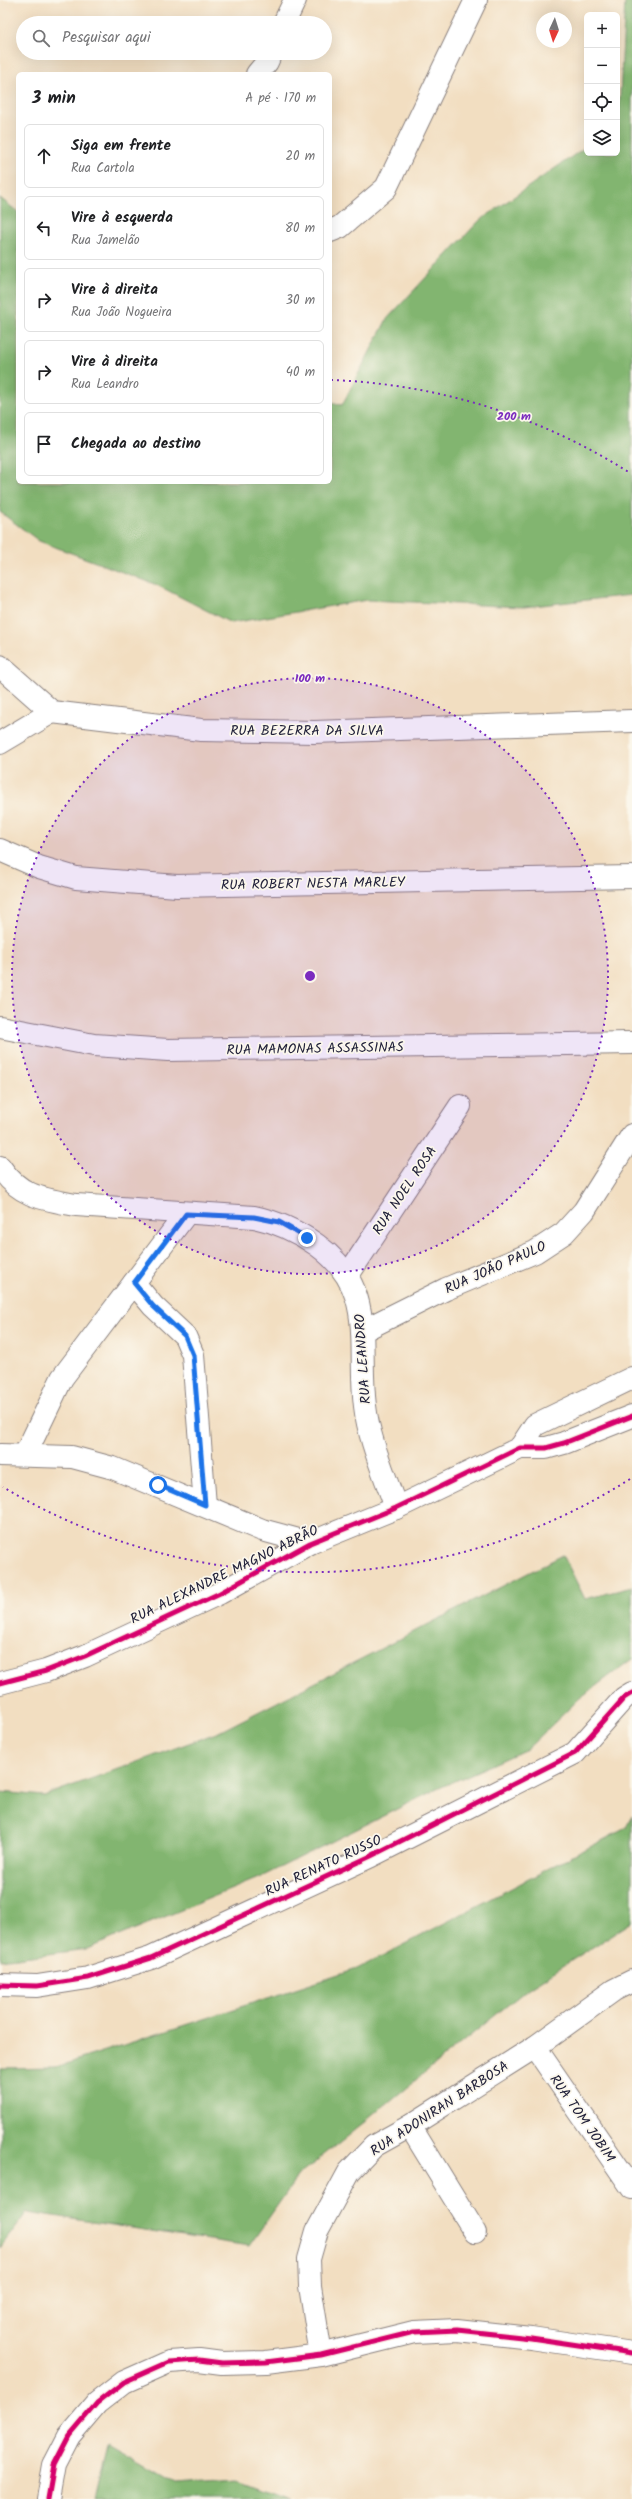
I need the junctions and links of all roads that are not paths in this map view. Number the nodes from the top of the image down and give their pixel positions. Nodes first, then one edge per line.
1 (295, 0) edge
2 (476, 0) edge
3 (287, 16) edge
4 (268, 60) edge
5 (259, 72) edge
6 (332, 230) edge
7 (0, 666) edge
8 (52, 712) junction
9 (632, 721) edge
10 (0, 742) edge
11 (0, 850) edge
12 (632, 877) edge
13 (0, 1027) edge
14 (632, 1042) edge
15 (460, 1106) dead end
16 (632, 1135) edge
17 (0, 1167) edge
18 (186, 1214) junction
19 (348, 1275) junction
20 (134, 1283) junction
21 (362, 1331) junction
22 (632, 1378) edge
23 (590, 1399) junction
24 (632, 1416) edge
25 (606, 1425) junction
26 (520, 1448) junction
27 (0, 1455) edge
28 (25, 1455) junction
29 (205, 1505) junction
30 (396, 1508) junction
31 (310, 1543) junction
32 (0, 1683) edge
33 (629, 1696) edge
34 (632, 1981) edge
35 (0, 1985) edge
36 (535, 2047) junction
37 (410, 2126) junction
38 (632, 2188) edge
39 (475, 2232) dead end
40 (632, 2353) edge
41 (321, 2355) junction
42 (48, 2499) edge

1 - 3 street
2 - 6 street
4 - 5 street
7 - 8 street
8 - 9 street, RUA BEZERRA DA SILVA
8 - 10 street
11 - 12 street, RUA ROBERT NESTA MARLEY
13 - 14 street, RUA MAMONAS ASSASSINAS
15 - 19 street, RUA NOEL ROSA
16 - 21 street, RUA JOÃO PAULO
17 - 18 street, RUA LEANDRO
18 - 19 street, RUA LEANDRO
18 - 20 street
19 - 21 street, RUA LEANDRO
20 - 28 street
20 - 29 street
21 - 30 street, RUA LEANDRO
22 - 23 street
23 - 25 street
23 - 26 street
24 - 25 street
25 - 26 street
26 - 30 street, RUA ALEXANDRE MAGNO ABRÃO
27 - 28 street
28 - 29 street
29 - 31 street
30 - 31 street, RUA ALEXANDRE MAGNO ABRÃO
31 - 32 street, RUA ALEXANDRE MAGNO ABRÃO
33 - 35 street, RUA RENATO RUSSO
34 - 36 street, RUA ADONIRAN BARBOSA
36 - 37 street, RUA ADONIRAN BARBOSA
36 - 38 street, RUA TOM JOBIM
37 - 39 street
37 - 41 street, RUA ADONIRAN BARBOSA
40 - 41 street
41 - 42 street

